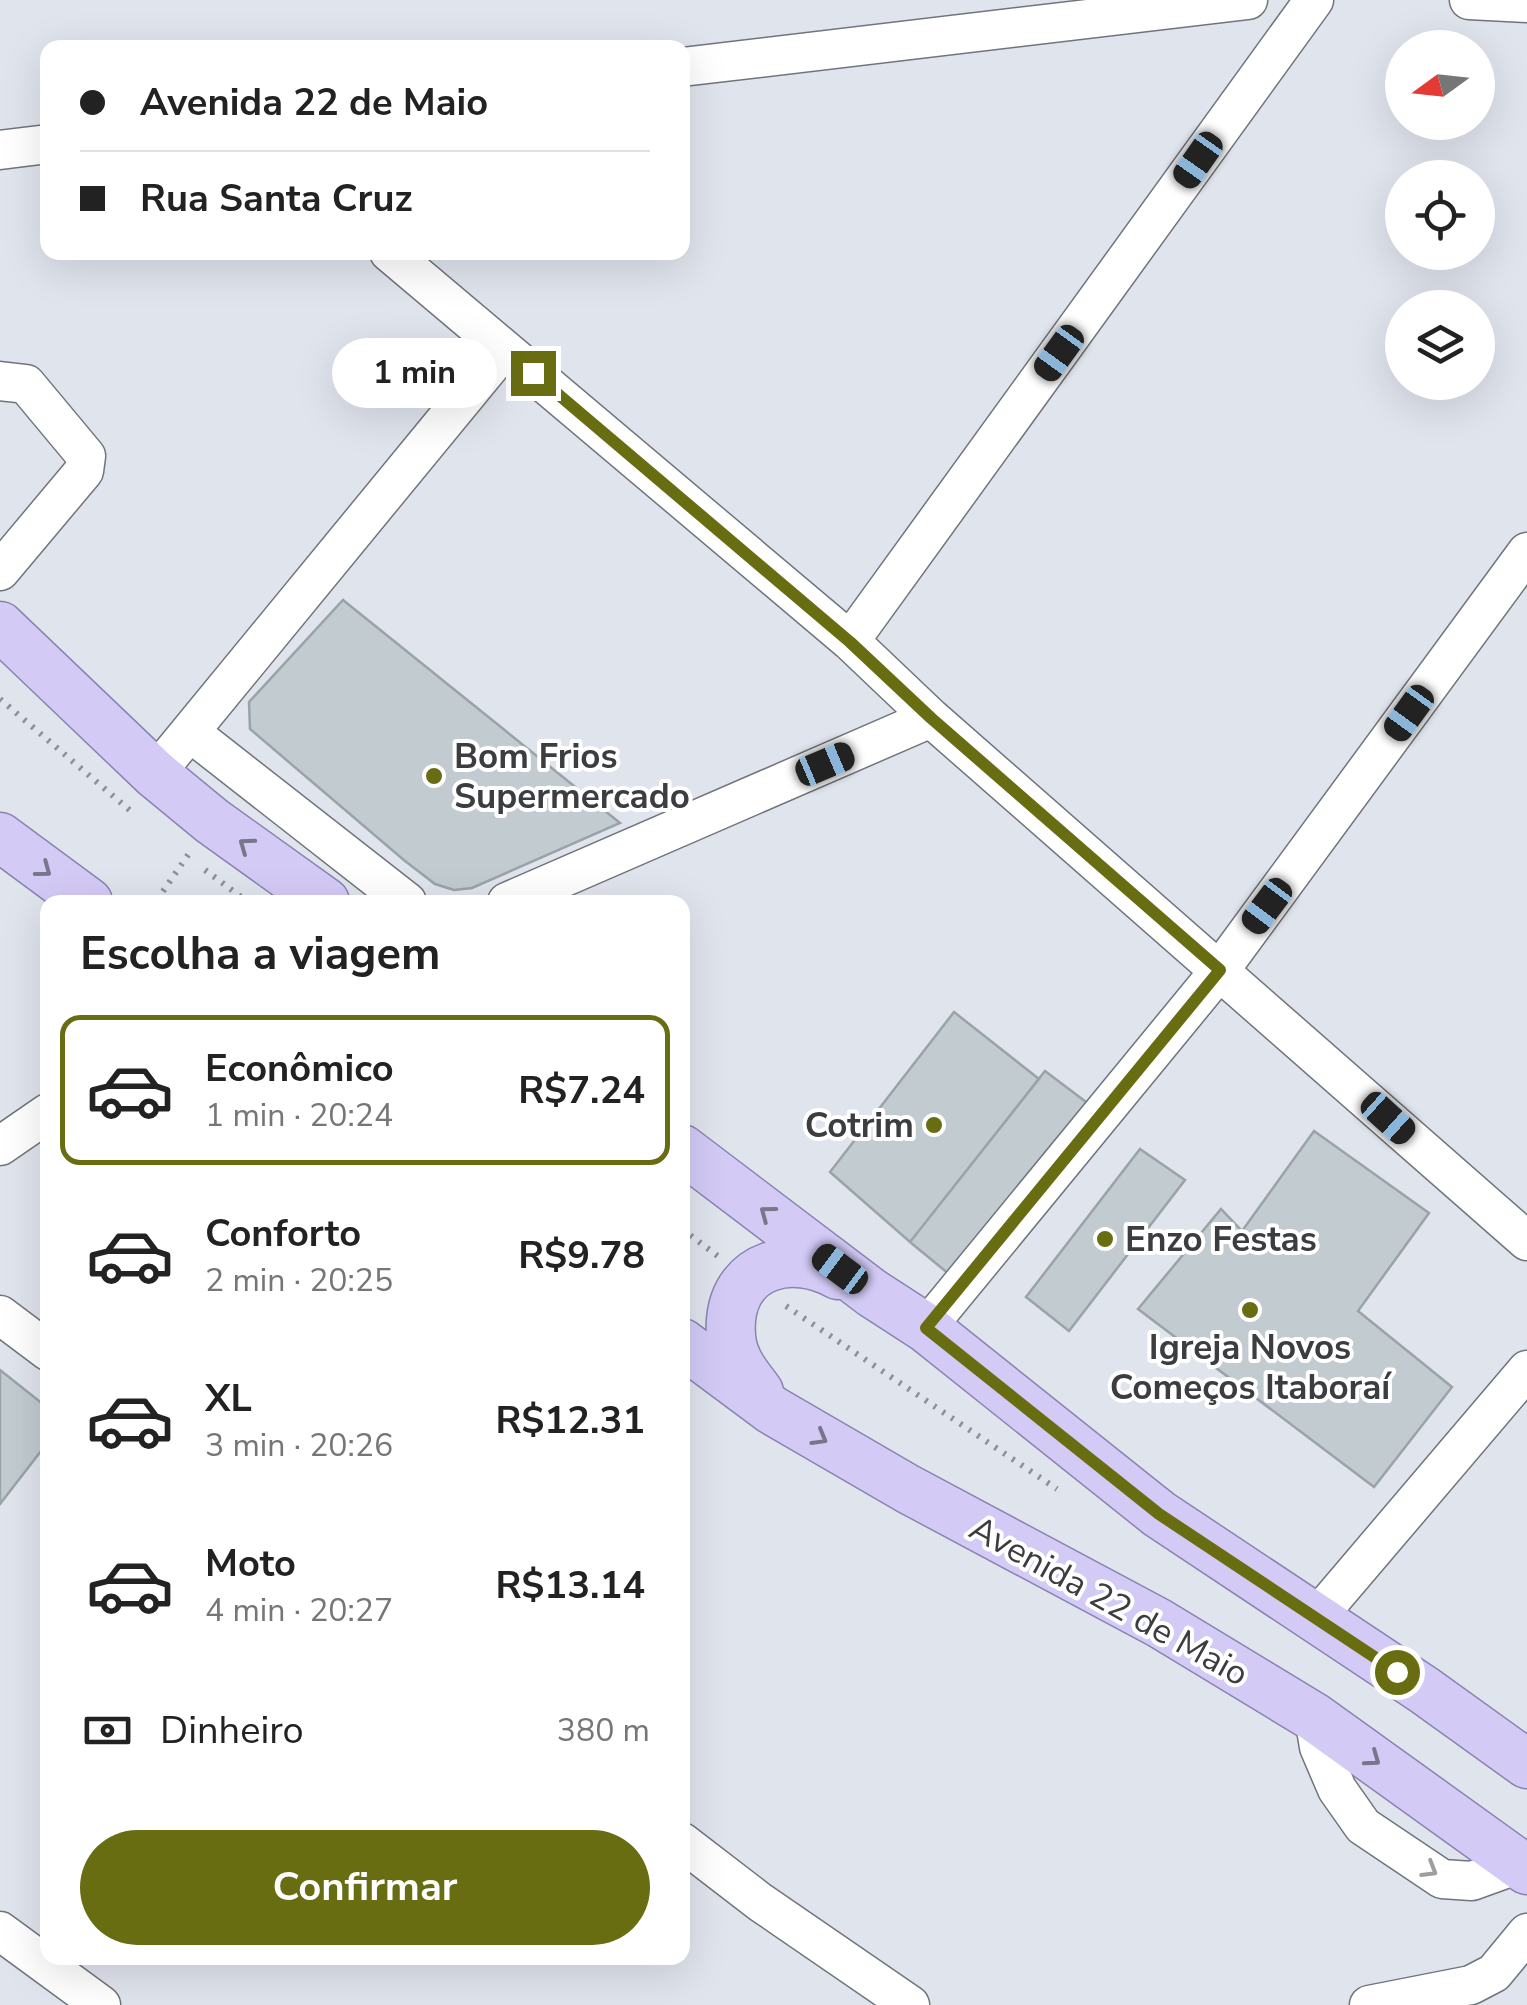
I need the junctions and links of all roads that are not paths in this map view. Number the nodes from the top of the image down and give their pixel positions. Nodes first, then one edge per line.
1 (1248, 0) edge
2 (1314, 0) edge
3 (1469, 0) edge
4 (1527, 3) edge
5 (690, 66) edge
6 (40, 145) edge
7 (0, 150) edge
8 (398, 260) edge
9 (504, 349) junction
10 (0, 381) edge
11 (1527, 552) edge
12 (0, 571) edge
13 (0, 626) edge
14 (850, 642) junction
15 (931, 718) junction
16 (191, 733) junction
17 (155, 774) junction
18 (0, 837) edge
19 (79, 895) edge
20 (314, 895) edge
21 (398, 895) edge
22 (523, 895) edge
23 (1220, 970) junction
24 (40, 1118) edge
25 (0, 1146) edge
26 (690, 1155) edge
27 (1527, 1241) edge
28 (872, 1293) junction
29 (0, 1315) edge
30 (926, 1328) junction
31 (40, 1346) edge
32 (690, 1349) edge
33 (1527, 1370) edge
34 (772, 1410) junction
35 (1316, 1618) junction
36 (1527, 1764) edge
37 (690, 1848) edge
38 (1523, 1867) edge
39 (0, 1932) edge
40 (1527, 1933) edge
41 (40, 1961) edge
42 (46, 1965) edge
43 (102, 2005) edge
44 (910, 2005) edge
45 (1369, 2005) edge

1 - 5 street
2 - 14 street
3 - 4 street
6 - 7 street
8 - 9 street
9 - 14 street
9 - 16 street
10 - 12 street
11 - 23 street
13 - 17 main road
14 - 15 street
15 - 22 street
15 - 23 street
16 - 17 street
16 - 21 street
20 -> 17 main road
18 -> 19 main road
23 - 27 street
23 - 30 street
24 - 25 street
28 -> 26 main road
28 - 30 main road
28 - 34 main road
29 - 31 street
30 - 35 main road
32 - 34 main road, Avenida 22 de Maio
33 - 35 street
34 -> 38 main road, Avenida 22 de Maio
35 - 36 main road
37 - 44 street
39 - 41 street
40 - 45 street
42 - 43 street

